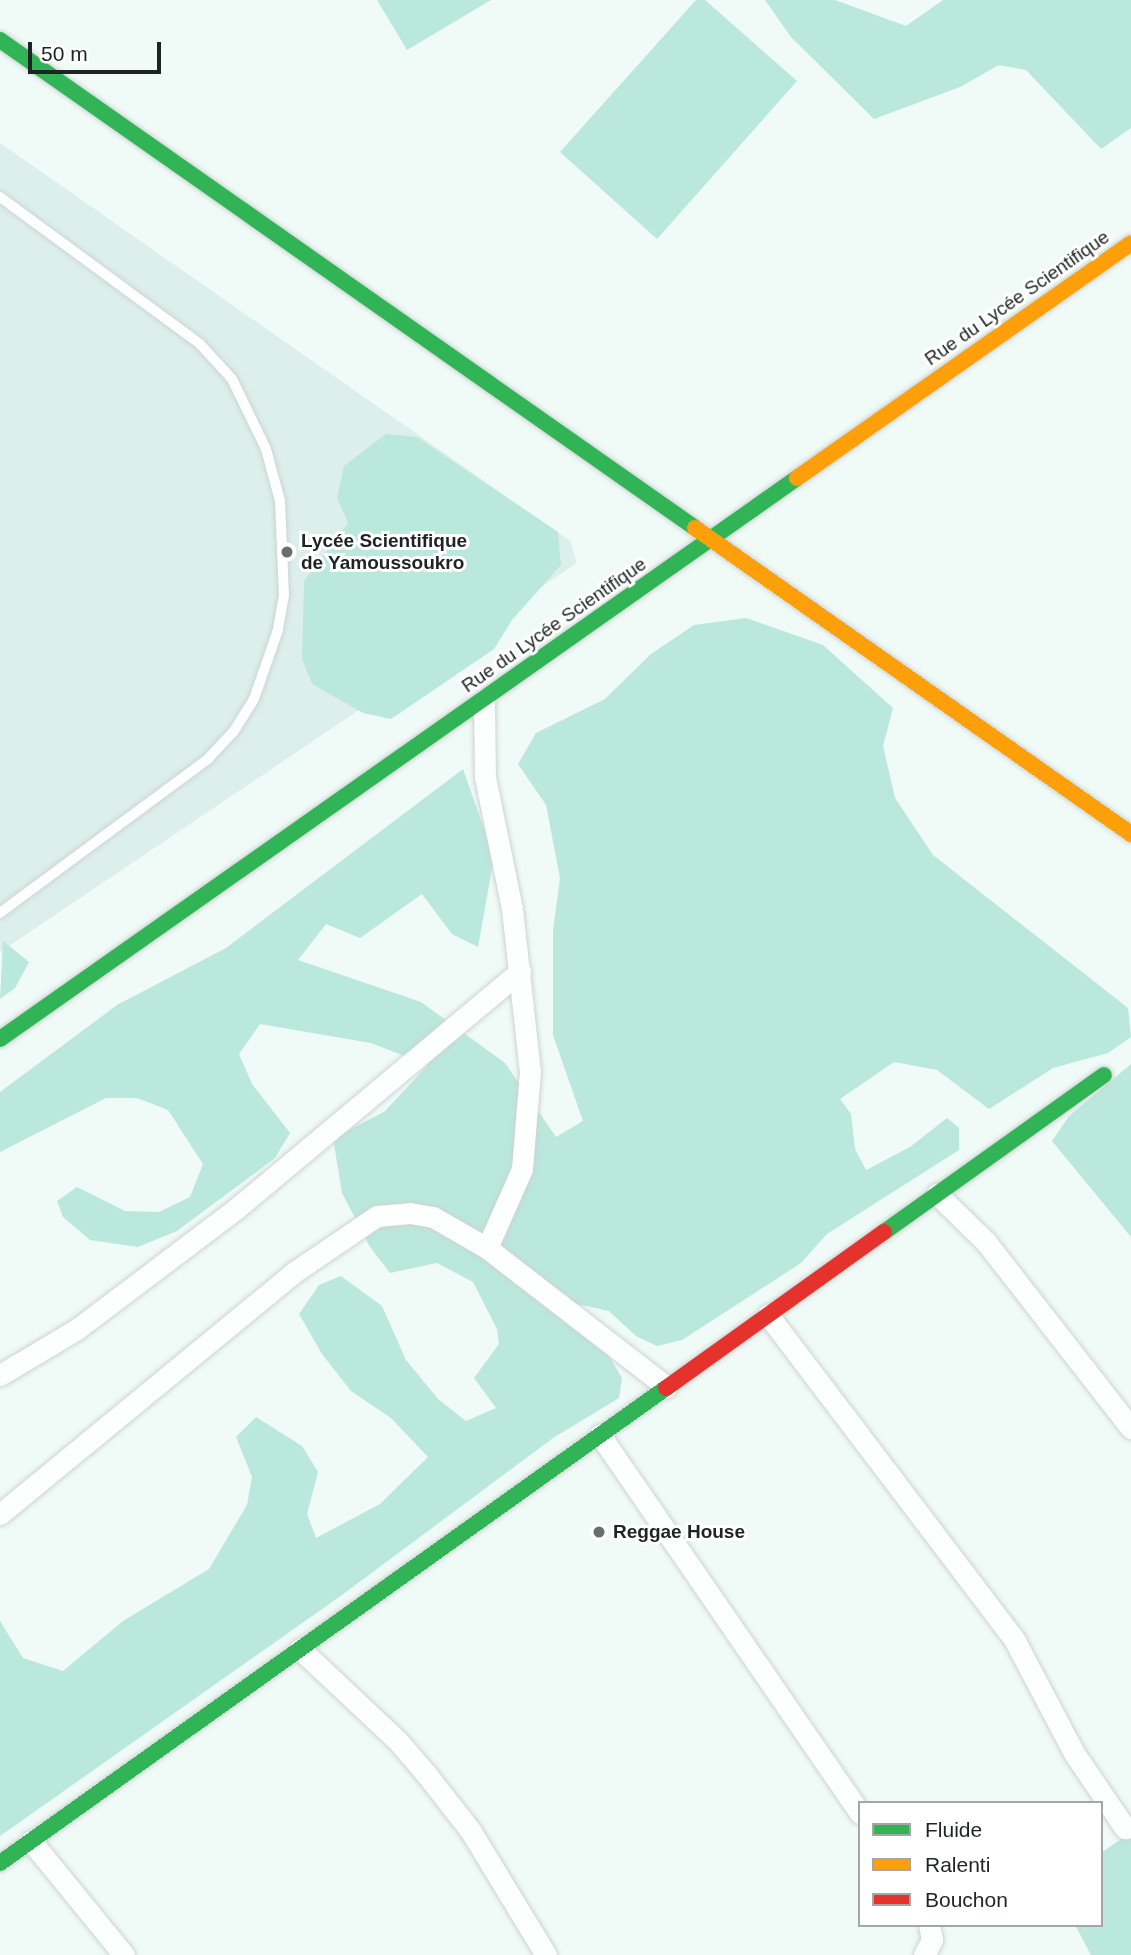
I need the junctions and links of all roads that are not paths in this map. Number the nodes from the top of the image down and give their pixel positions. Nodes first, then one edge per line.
1 (0, 40) edge
2 (0, 197) edge
3 (1131, 243) edge
4 (713, 538) junction
5 (484, 700) junction
6 (1131, 834) edge
7 (0, 913) edge
8 (520, 971) junction
9 (0, 1039) edge
10 (1104, 1075) dead end
11 (937, 1194) junction
12 (487, 1248) junction
13 (768, 1315) junction
14 (0, 1376) edge
15 (667, 1387) junction
16 (1131, 1427) edge
17 (600, 1435) junction
18 (0, 1514) edge
19 (300, 1649) junction
20 (858, 1810) edge
21 (1125, 1828) dead end
22 (31, 1841) junction
23 (0, 1863) edge
24 (929, 1927) edge
25 (124, 1955) edge
26 (546, 1955) edge
27 (924, 1955) edge

1 - 4 street
2 - 7 lane
3 - 4 street, Rue du Lycée Scientifique
4 - 5 street, Rue du Lycée Scientifique
4 - 6 street
5 - 8 street
5 - 9 street, Rue du Lycée Scientifique
8 - 12 street
8 - 14 street
10 - 11 street
11 - 13 street
11 - 16 street
12 - 15 street
12 - 18 street
13 - 15 street
13 - 21 street
15 - 17 street
17 - 19 street
17 - 20 street
19 - 22 street
19 - 26 street
22 - 23 street
22 - 25 street
24 - 27 street

